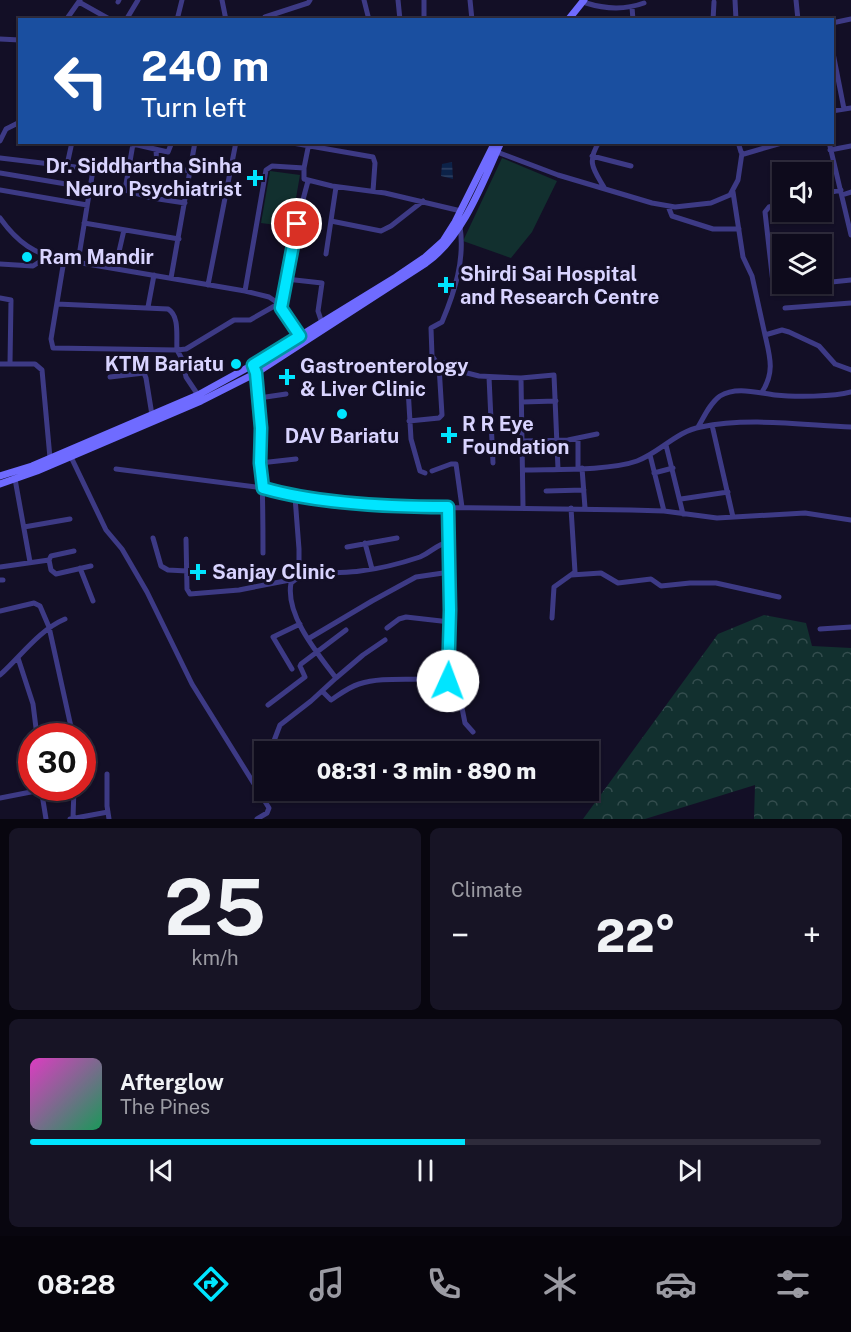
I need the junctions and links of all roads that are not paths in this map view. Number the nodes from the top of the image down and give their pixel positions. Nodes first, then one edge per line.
1 (138, 0) edge
2 (182, 0) edge
3 (222, 0) edge
4 (310, 0) edge
5 (364, 0) edge
6 (398, 0) edge
7 (424, 0) edge
8 (470, 0) edge
9 (735, 0) edge
10 (796, 0) edge
11 (80, 1) edge
12 (586, 1) edge
13 (714, 2) dead end
14 (644, 3) dead end
15 (632, 7) junction
16 (265, 17) dead end
17 (67, 18) edge
18 (108, 18) edge
19 (127, 18) edge
20 (178, 18) edge
21 (226, 18) edge
22 (368, 18) edge
23 (400, 18) edge
24 (424, 18) edge
25 (472, 18) edge
26 (570, 18) edge
27 (576, 18) edge
28 (633, 18) edge
29 (713, 18) edge
30 (736, 18) edge
31 (798, 18) edge
32 (851, 19) edge
33 (834, 23) edge
34 (0, 39) edge
35 (18, 40) edge
36 (834, 56) edge
37 (848, 108) edge
38 (18, 123) edge
39 (0, 141) edge
40 (72, 144) edge
41 (133, 144) joint
42 (171, 144) edge
43 (195, 144) edge
44 (236, 144) edge
45 (309, 144) edge
46 (494, 144) edge
47 (500, 144) edge
48 (599, 144) edge
49 (739, 144) edge
50 (778, 144) edge
51 (829, 144) edge
52 (851, 146) edge
53 (156, 150) junction
54 (830, 150) junction
55 (497, 152) junction
56 (742, 153) junction
57 (592, 156) junction
58 (0, 158) edge
59 (67, 165) junction
60 (631, 166) dead end
61 (304, 168) junction
62 (93, 170) junction
63 (190, 171) junction
64 (0, 173) edge
65 (126, 173) junction
66 (308, 181) junction
67 (336, 187) junction
68 (90, 188) junction
69 (606, 189) junction
70 (0, 190) edge
71 (373, 190) junction
72 (733, 192) junction
73 (851, 192) edge
74 (832, 193) edge
75 (841, 193) junction
76 (423, 201) junction
77 (185, 203) junction
78 (87, 205) junction
79 (668, 206) junction
80 (772, 206) edge
81 (461, 211) junction
82 (0, 218) edge
83 (331, 221) junction
84 (84, 223) junction
85 (460, 226) junction
86 (124, 230) junction
87 (739, 230) junction
88 (851, 235) edge
89 (179, 239) junction
90 (326, 254) dead end
91 (47, 257) junction
92 (64, 260) junction
93 (78, 262) junction
94 (0, 264) edge
95 (115, 269) junction
96 (772, 273) edge
97 (154, 275) junction
98 (171, 278) junction
99 (286, 279) junction
100 (851, 280) edge
101 (832, 282) edge
102 (208, 285) junction
103 (245, 291) junction
104 (0, 298) edge
105 (851, 303) edge
106 (57, 304) junction
107 (279, 306) junction
108 (148, 307) junction
109 (785, 308) dead end
110 (328, 322) junction
111 (765, 335) junction
112 (301, 340) junction
113 (177, 350) junction
114 (10, 363) junction
115 (438, 363) junction
116 (0, 364) edge
117 (253, 365) junction
118 (851, 370) edge
119 (256, 373) junction
120 (110, 377) dead end
121 (489, 377) junction
122 (521, 378) junction
123 (408, 388) dead end
124 (762, 392) junction
125 (851, 392) edge
126 (286, 394) dead end
127 (198, 395) junction
128 (259, 398) junction
129 (522, 402) junction
130 (556, 402) junction
131 (152, 415) junction
132 (408, 421) junction
133 (712, 425) junction
134 (698, 427) junction
135 (851, 427) edge
136 (597, 434) dead end
137 (578, 438) junction
138 (557, 440) junction
139 (523, 441) junction
140 (666, 445) junction
141 (650, 455) junction
142 (71, 457) junction
143 (50, 458) junction
144 (296, 459) dead end
145 (260, 463) junction
146 (493, 463) dead end
147 (580, 468) junction
148 (673, 468) junction
149 (116, 469) dead end
150 (558, 469) junction
151 (523, 470) junction
152 (654, 473) junction
153 (0, 476) edge
154 (15, 479) junction
155 (0, 484) edge
156 (263, 488) junction
157 (584, 490) junction
158 (546, 491) dead end
159 (728, 492) junction
160 (295, 496) junction
161 (681, 499) junction
162 (448, 507) junction
163 (462, 507) junction
164 (523, 507) junction
165 (571, 508) junction
166 (585, 508) junction
167 (664, 511) junction
168 (683, 514) junction
169 (733, 517) junction
170 (70, 519) dead end
171 (851, 520) edge
172 (24, 527) junction
173 (153, 538) dead end
174 (397, 538) dead end
175 (186, 539) dead end
176 (449, 542) junction
177 (365, 543) junction
178 (347, 546) dead end
179 (74, 551) dead end
180 (263, 553) dead end
181 (48, 560) junction
182 (30, 562) junction
183 (91, 566) dead end
184 (0, 567) edge
185 (80, 568) junction
186 (372, 569) junction
187 (187, 572) junction
188 (450, 572) junction
189 (571, 575) junction
190 (297, 579) junction
191 (779, 597) dead end
192 (93, 601) dead end
193 (0, 611) edge
194 (552, 618) dead end
195 (65, 619) dead end
196 (450, 622) junction
197 (300, 624) junction
198 (49, 627) junction
199 (851, 627) edge
200 (387, 628) dead end
201 (820, 629) dead end
202 (346, 630) dead end
203 (308, 639) junction
204 (385, 640) dead end
205 (316, 652) junction
206 (18, 658) junction
207 (292, 669) dead end
208 (0, 675) edge
209 (448, 676) junction
210 (336, 678) junction
211 (322, 691) junction
212 (268, 705) dead end
213 (35, 723) edge
214 (70, 723) edge
215 (473, 732) dead end
216 (274, 741) edge
217 (107, 774) dead end
218 (18, 794) edge
219 (0, 798) edge
220 (43, 801) edge
221 (73, 801) edge
222 (108, 812) junction
223 (46, 819) edge
224 (72, 819) edge
225 (109, 819) edge
226 (257, 819) edge

1 - 19 street
2 - 20 street
3 - 21 street
4 - 16 street
5 - 22 street
6 - 23 street
7 - 24 street
8 - 25 street
9 - 30 street
10 - 31 street
11 - 17 street
11 - 18 street
12 - 15 street
12 - 26 main road
12 - 27 main road
13 - 29 street
14 - 15 street
15 - 28 street
32 - 33 street
34 - 35 street
36 - 37 street
38 - 39 street
40 - 59 street
41 - 53 street
41 - 65 street
42 - 53 street
43 - 63 street
44 - 102 street
45 - 61 street
45 - 71 street
46 - 81 main road
47 - 55 main road
48 - 57 street
49 - 56 street
50 - 56 street
51 - 54 street
52 - 54 street
53 - 63 street
54 - 75 street
55 - 69 street
55 - 85 main road
56 - 72 street
57 - 60 street
57 - 69 street
58 - 59 street
59 - 62 street
61 - 66 street
61 - 103 street
62 - 65 street
62 - 68 street
63 - 77 street
64 - 68 street
65 - 77 street
66 - 67 street
66 - 99 street
67 - 71 street
67 - 83 street
68 - 78 street
69 - 79 street
70 - 78 street
71 - 76 street
72 - 79 street
72 - 87 street
73 - 75 street
74 - 75 street
75 - 88 street
76 - 81 street
76 - 83 street
77 - 89 street
78 - 84 street
79 - 87 street
80 - 96 street
81 - 110 main road
82 - 91 street
83 - 90 street
84 - 86 street
84 - 93 street
85 - 110 main road
85 - 115 street
86 - 89 street
86 - 95 street
87 - 111 street
89 - 98 street
91 - 92 street
91 - 94 street
92 - 93 street
92 - 106 street
93 - 95 street
95 - 97 street
97 - 98 street
97 - 108 street
98 - 102 street
99 - 107 street
99 - 110 street
100 - 101 street
102 - 103 street
103 - 107 street
104 - 114 street
105 - 109 street
106 - 108 street
106 - 113 street
107 - 112 street
107 - 113 street
108 - 113 street
110 - 112 main road
111 - 118 street
111 - 124 street
112 - 117 main road
112 - 119 main road
113 - 127 street
114 - 116 street
114 - 143 street
115 - 121 street
115 - 132 street
117 - 119 street
117 - 127 main road
119 - 128 street
119 - 142 main road
120 - 131 street
121 - 122 street
121 - 146 street
122 - 129 street
122 - 130 street
123 - 132 street
124 - 125 street
124 - 134 street
126 - 128 street
127 - 131 main road
128 - 145 street
129 - 130 street
129 - 139 street
130 - 138 street
131 - 143 main road
132 - 163 street
133 - 134 street
133 - 135 street
133 - 159 street
134 - 140 street
136 - 137 street
137 - 138 street
137 - 147 street
138 - 139 street
138 - 150 street
139 - 151 street
140 - 141 street
140 - 148 street
141 - 147 street
141 - 152 street
142 - 154 main road
142 - 226 street
143 - 153 main road
144 - 145 street
145 - 156 street
147 - 150 street
147 - 157 street
148 - 152 street
148 - 161 street
149 - 156 street
150 - 151 street
151 - 164 street
152 - 167 street
154 - 155 main road
154 - 172 street
156 - 160 street
156 - 180 street
157 - 158 street
157 - 166 street
159 - 161 street
159 - 169 street
160 - 162 street
160 - 190 street
161 - 168 street
162 - 163 street
162 - 176 street
163 - 164 street
164 - 165 street
165 - 166 street
165 - 189 street
166 - 167 street
167 - 168 street
168 - 169 street
169 - 171 street
170 - 172 street
172 - 182 street
173 - 187 street
174 - 177 street
175 - 187 street
176 - 186 street
176 - 188 street
177 - 178 street
177 - 186 street
179 - 181 street
181 - 182 street
181 - 185 street
182 - 184 street
183 - 185 street
185 - 192 street
186 - 190 street
187 - 190 street
188 - 196 street
188 - 203 street
189 - 191 street
189 - 194 street
190 - 197 street
193 - 198 street
195 - 198 street
196 - 200 street
196 - 209 street
197 - 203 street
197 - 207 street
198 - 206 street
198 - 214 street
199 - 201 street
202 - 205 street
203 - 205 street
204 - 210 street
205 - 210 street
205 - 212 street
206 - 208 street
206 - 213 street
209 - 211 street
209 - 215 street
210 - 211 street
211 - 216 street
217 - 222 street
218 - 219 street
220 - 223 street
221 - 224 street
222 - 224 street
222 - 225 street

